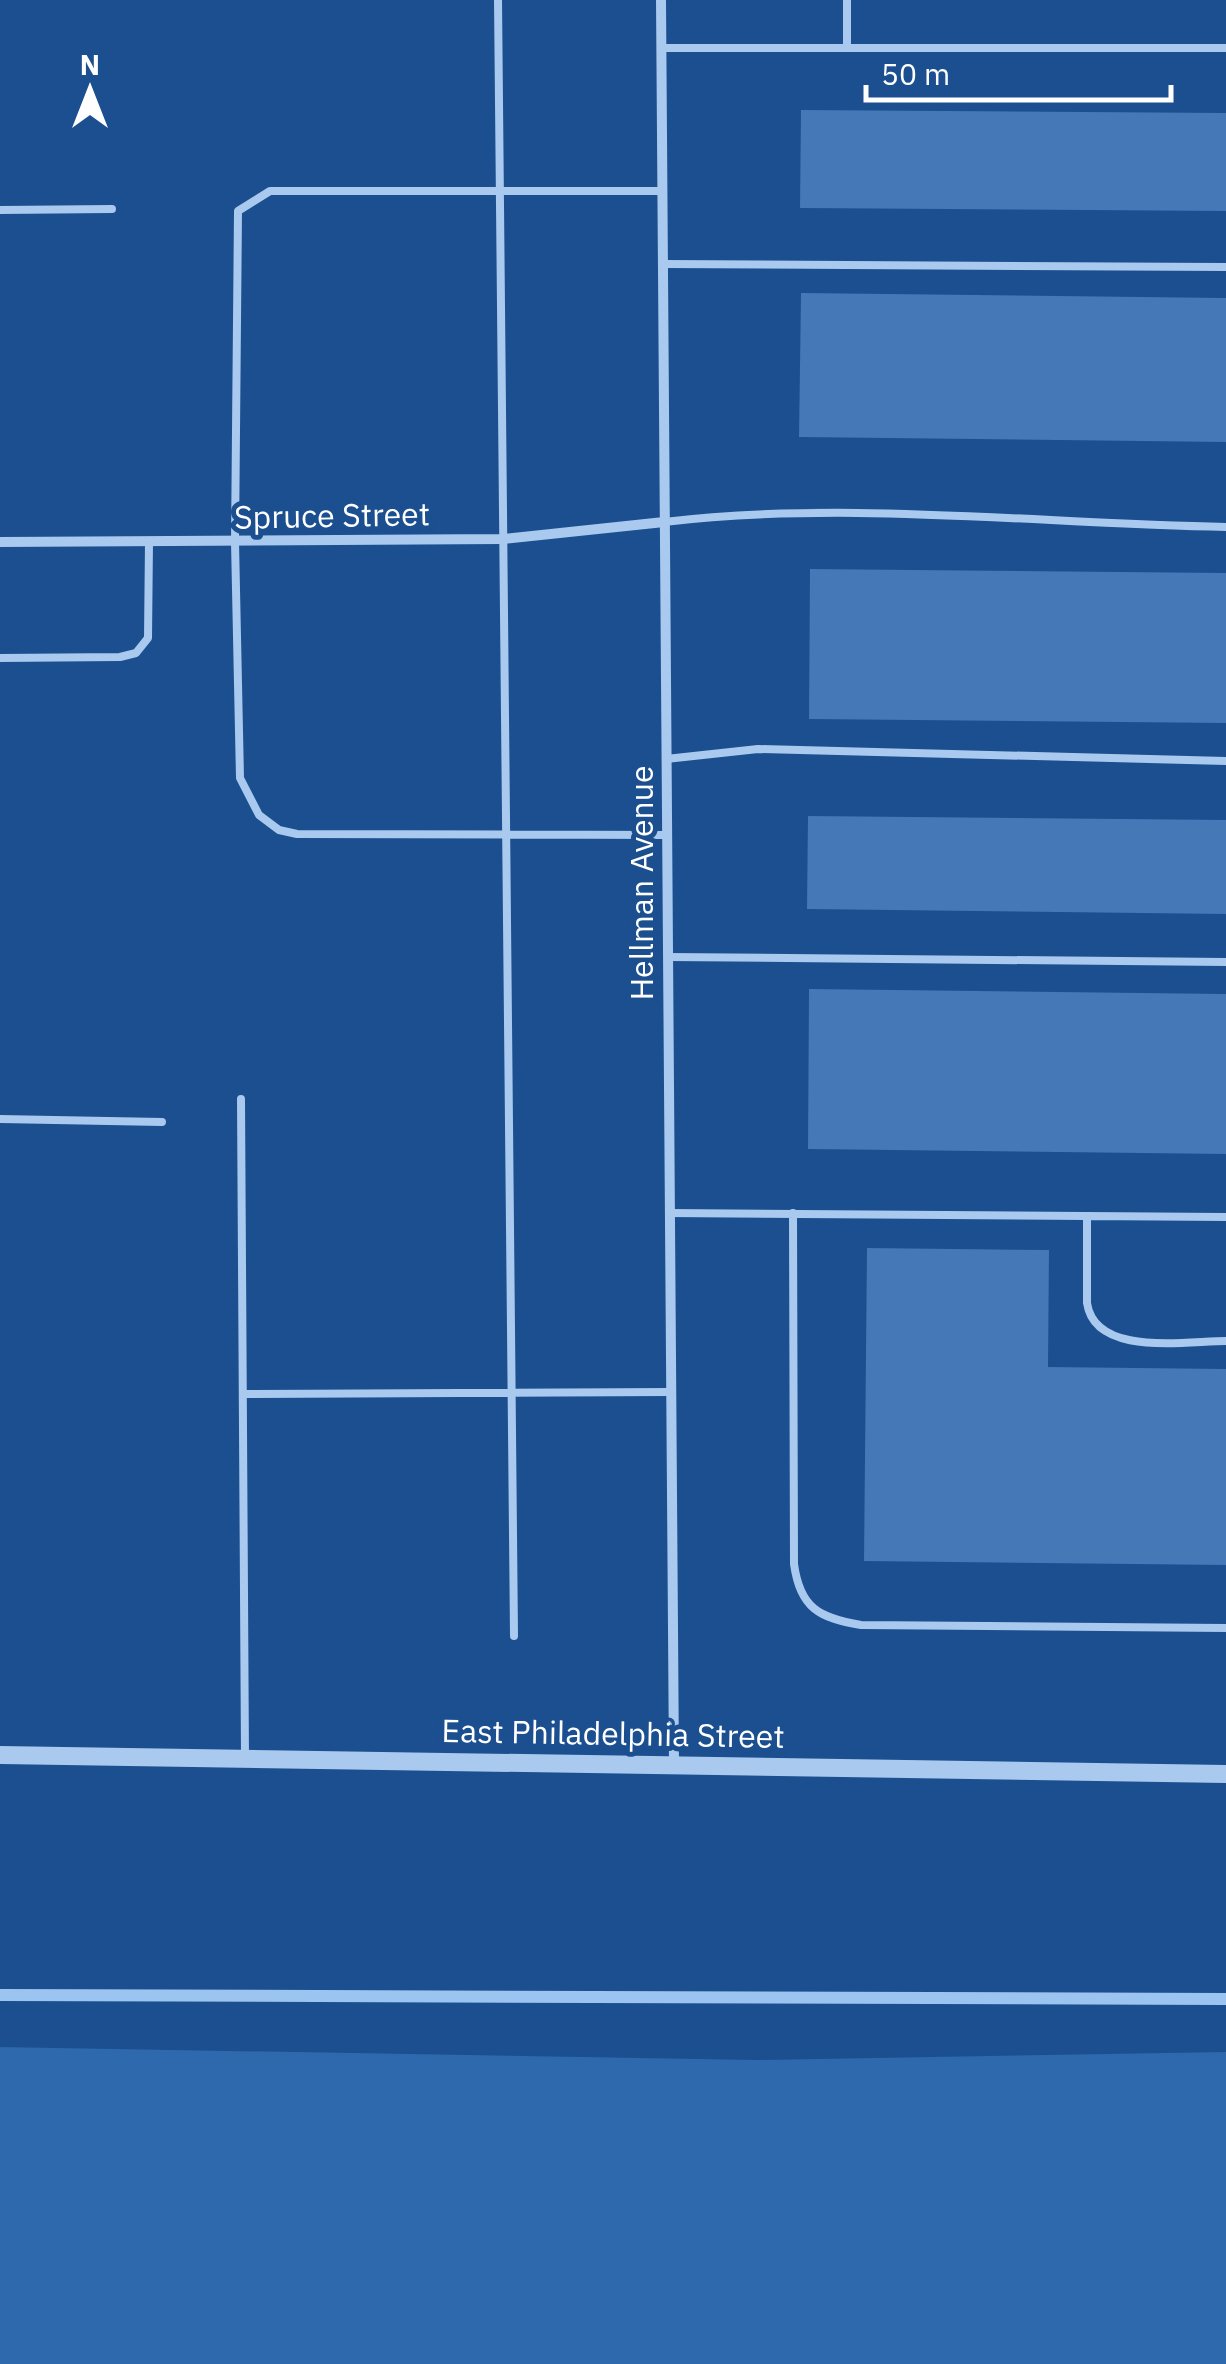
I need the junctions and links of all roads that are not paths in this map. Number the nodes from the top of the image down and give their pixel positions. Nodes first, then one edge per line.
1 (498, 0) edge
2 (660, 0) edge
3 (846, 0) edge
4 (661, 48) junction
5 (847, 48) junction
6 (1226, 48) edge
7 (500, 190) junction
8 (662, 192) junction
9 (112, 209) dead end
10 (0, 210) edge
11 (662, 264) junction
12 (1226, 267) edge
13 (664, 522) junction
14 (1226, 526) edge
15 (503, 539) junction
16 (0, 542) edge
17 (149, 542) junction
18 (235, 542) junction
19 (0, 658) edge
20 (666, 760) junction
21 (1226, 761) edge
22 (506, 834) junction
23 (666, 835) junction
24 (668, 958) junction
25 (1226, 962) edge
26 (242, 1098) dead end
27 (0, 1120) edge
28 (162, 1122) dead end
29 (669, 1213) junction
30 (793, 1213) junction
31 (1086, 1216) junction
32 (1226, 1217) edge
33 (1226, 1341) edge
34 (671, 1392) junction
35 (511, 1393) junction
36 (243, 1394) junction
37 (1226, 1628) edge
38 (514, 1636) dead end
39 (0, 1755) edge
40 (245, 1758) junction
41 (674, 1765) junction
42 (1226, 1774) edge

1 - 7 lane
2 - 4 street, Hellman Avenue
3 - 5 lane
4 - 5 lane
4 - 8 street, Hellman Avenue
5 - 6 lane
7 - 8 lane
7 - 15 lane
7 - 18 lane
8 - 11 street, Hellman Avenue
9 - 10 lane
11 - 12 lane
11 - 13 street, Hellman Avenue
13 - 14 lane
13 - 15 street, Spruce Street
13 - 20 street, Hellman Avenue
15 - 18 street, Spruce Street
15 - 22 lane
16 - 17 street, Spruce Street
17 - 18 street, Spruce Street
17 - 19 lane
18 - 22 lane
20 - 21 lane
20 - 23 street, Hellman Avenue
22 - 23 lane
22 - 35 lane
23 - 24 street, Hellman Avenue
24 - 25 lane
24 - 29 street, Hellman Avenue
26 - 36 lane
27 - 28 lane
29 - 30 lane
29 - 34 street, Hellman Avenue
30 - 31 lane
30 - 37 lane
31 - 32 lane
31 - 33 lane
34 - 35 lane
34 - 41 street, Hellman Avenue
35 - 36 lane
35 - 38 lane
36 - 40 lane
39 - 40 street, East Philadelphia Street
40 - 41 street, East Philadelphia Street
41 - 42 street, East Philadelphia Street

